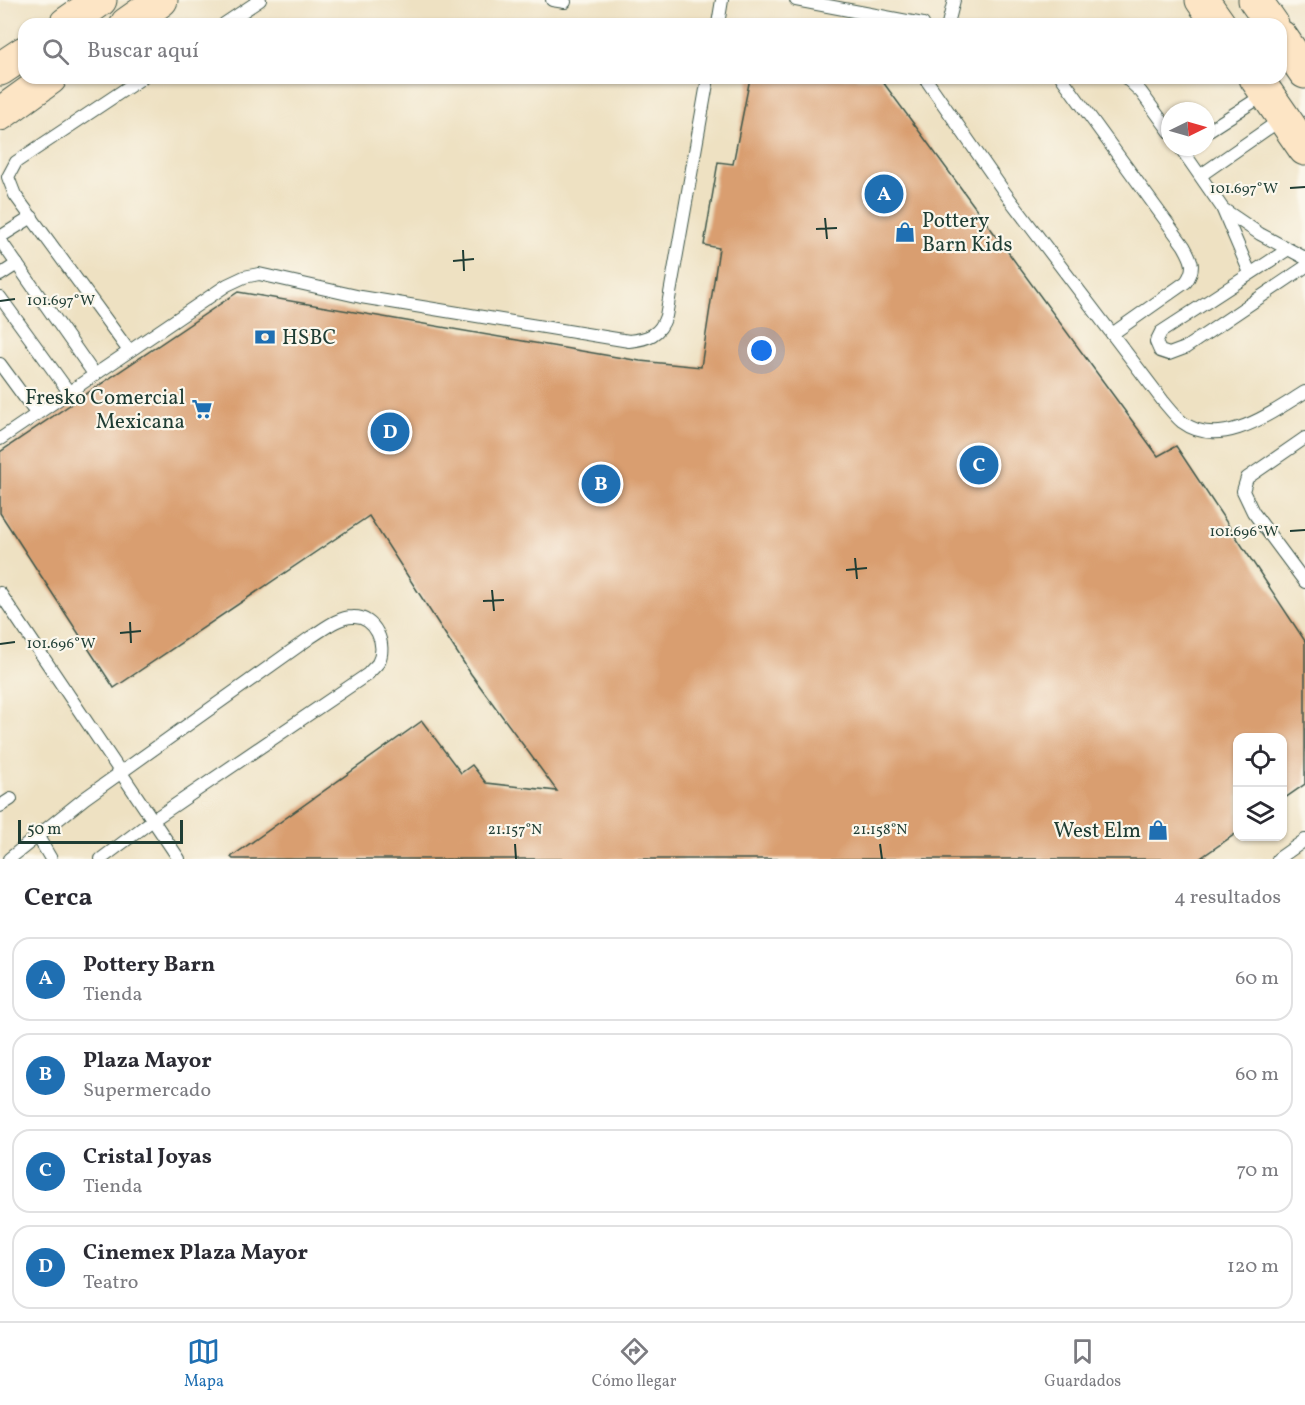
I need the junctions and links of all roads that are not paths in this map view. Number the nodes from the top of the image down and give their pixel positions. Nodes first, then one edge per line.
1 (100, 0) edge
2 (161, 0) edge
3 (260, 0) edge
4 (722, 0) edge
5 (796, 0) edge
6 (954, 0) edge
7 (1202, 0) edge
8 (1255, 0) edge
9 (74, 18) edge
10 (136, 18) edge
11 (233, 18) edge
12 (719, 18) edge
13 (876, 18) edge
14 (950, 18) edge
15 (1215, 18) edge
16 (1268, 18) edge
17 (1287, 46) edge
18 (18, 57) edge
19 (0, 69) edge
20 (1305, 72) edge
21 (42, 84) edge
22 (133, 84) edge
23 (707, 84) edge
24 (930, 84) edge
25 (1066, 84) edge
26 (1132, 84) edge
27 (1268, 96) edge
28 (0, 114) edge
29 (1161, 120) edge
30 (1215, 127) edge
31 (1305, 149) edge
32 (1187, 156) edge
33 (1201, 175) junction
34 (1223, 209) junction
35 (32, 217) junction
36 (0, 239) edge
37 (1287, 250) junction
38 (1305, 258) edge
39 (16, 264) junction
40 (1305, 267) edge
41 (1250, 273) junction
42 (0, 275) edge
43 (0, 297) edge
44 (1112, 334) junction
45 (129, 351) junction
46 (0, 364) edge
47 (94, 374) junction
48 (69, 392) junction
49 (1305, 392) edge
50 (36, 413) junction
51 (1305, 438) edge
52 (0, 439) edge
53 (1303, 574) edge
54 (0, 592) edge
55 (120, 772) junction
56 (153, 820) junction
57 (37, 835) junction
58 (1305, 840) edge
59 (0, 854) edge
60 (4, 859) edge
61 (9, 859) edge
62 (51, 859) edge
63 (101, 859) edge
64 (179, 859) edge
65 (1278, 859) edge

1 - 9 main road
2 - 10 main road
3 - 11 lane
4 - 12 lane
5 - 13 lane
6 - 14 lane
7 - 15 main road
8 - 16 main road
17 - 20 main road
18 - 19 main road
21 - 28 main road
22 - 35 lane
23 - 45 lane
24 - 44 lane
25 - 44 lane
26 - 29 lane
27 - 30 lane
27 - 31 main road
27 - 33 lane
32 - 33 lane
33 - 34 lane
34 - 37 lane
34 - 41 lane
35 - 36 lane
35 - 45 lane
36 - 39 lane
37 - 38 lane
37 - 41 lane
39 - 42 lane
39 - 47 lane
40 - 41 lane
43 - 48 lane
44 - 49 lane
45 - 47 lane
46 - 50 lane
47 - 48 lane
48 - 50 lane
50 - 52 lane
51 - 53 lane
54 - 55 lane
55 - 56 lane
55 - 56 lane
55 - 57 lane
56 - 63 lane
56 - 64 lane
57 - 61 lane
57 - 62 lane
58 - 65 lane
59 - 60 lane

